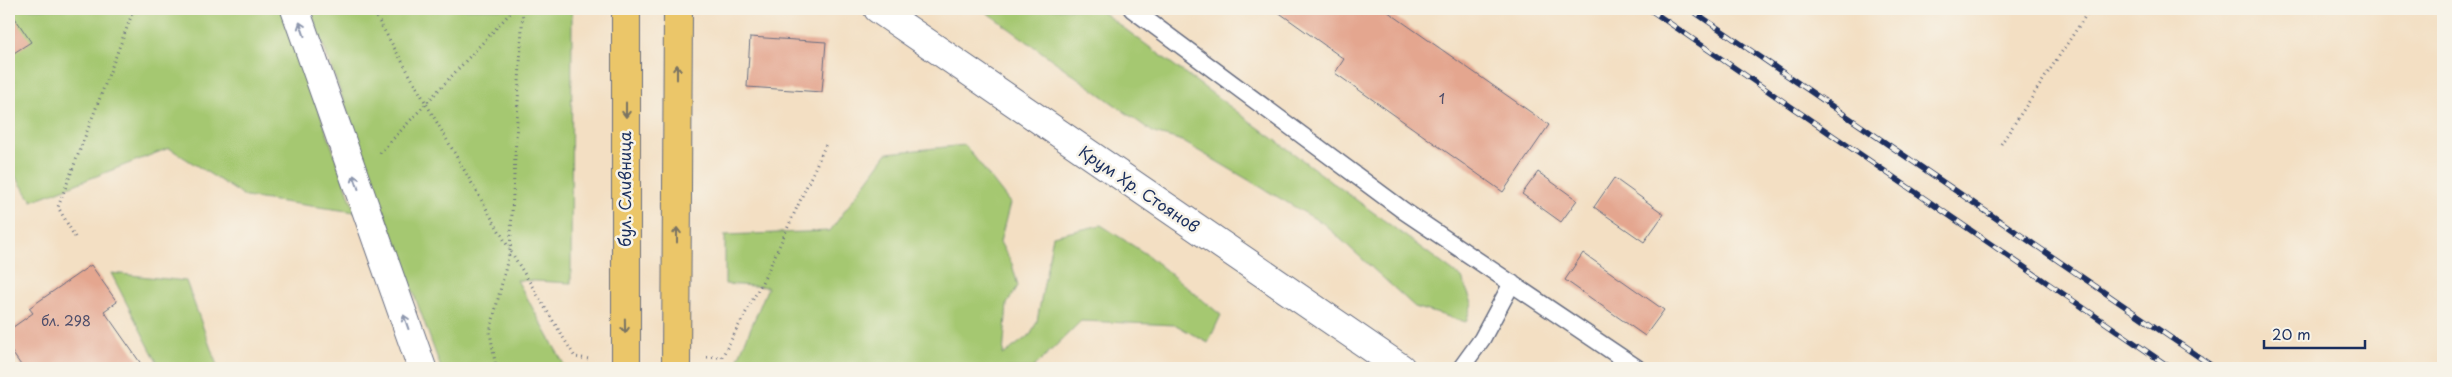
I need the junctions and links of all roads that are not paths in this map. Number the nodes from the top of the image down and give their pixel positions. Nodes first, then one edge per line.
1 (295, 9) edge
2 (626, 9) edge
3 (678, 9) edge
4 (878, 9) edge
5 (1132, 9) edge
6 (1512, 283) junction
7 (422, 368) edge
8 (626, 368) edge
9 (676, 368) edge
10 (1401, 368) edge
11 (1462, 368) edge
12 (1637, 368) edge

7 -> 1 street
2 -> 8 main road, бул. Сливница
9 -> 3 main road
4 - 10 street, Крум Хр. Стоянов
5 - 6 lane
6 - 11 lane
6 - 12 lane

